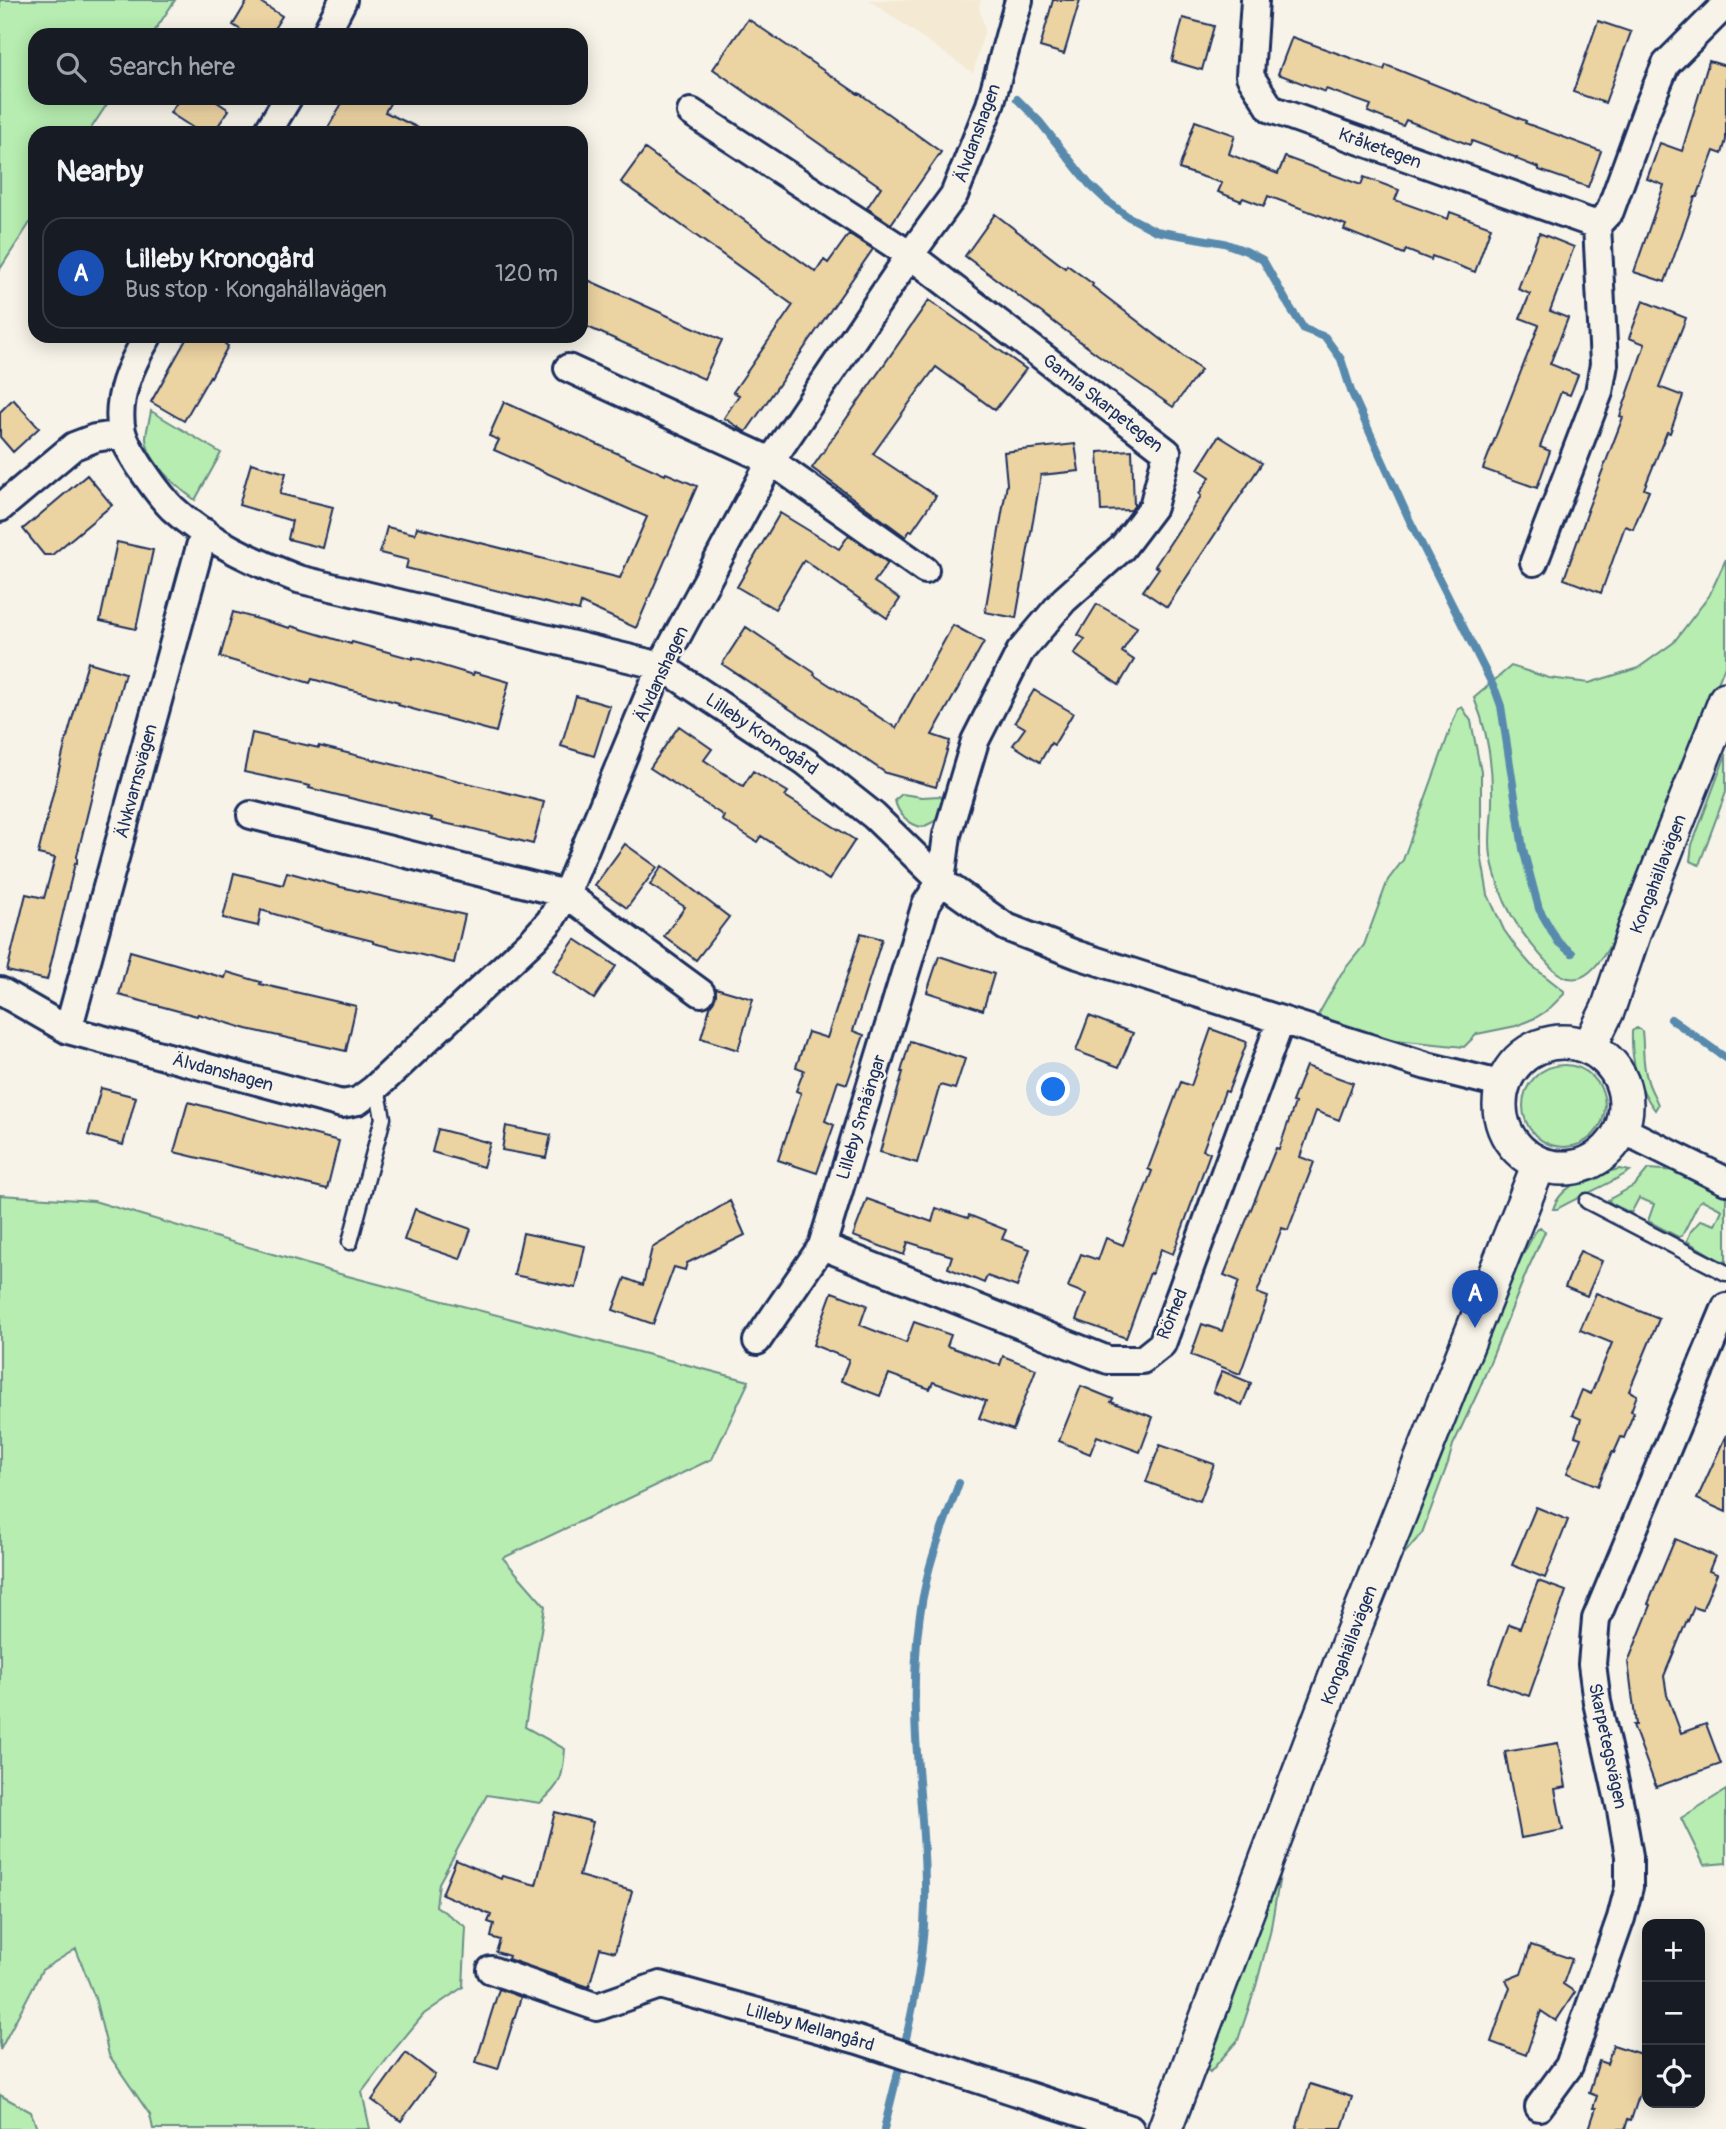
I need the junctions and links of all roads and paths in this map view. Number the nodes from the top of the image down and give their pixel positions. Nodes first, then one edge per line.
1 (343, 0) edge
2 (1019, 0) edge
3 (1255, 0) edge
4 (1726, 4) edge
5 (329, 28) edge
6 (284, 105) edge
7 (691, 112) dead end
8 (271, 126) edge
9 (1597, 225) junction
10 (910, 255) junction
11 (144, 343) edge
12 (568, 368) dead end
13 (122, 434) junction
14 (771, 461) junction
15 (0, 508) edge
16 (204, 532) junction
17 (1534, 562) dead end
18 (925, 570) dead end
19 (661, 666) junction
20 (1726, 699) edge
21 (251, 815) dead end
22 (941, 881) junction
23 (566, 894) junction
24 (0, 992) edge
25 (701, 993) dead end
26 (1281, 1020) junction
27 (68, 1031) junction
28 (1589, 1048) junction
29 (1504, 1086) junction
30 (374, 1089) junction
31 (1621, 1129) junction
32 (1539, 1164) junction
33 (1726, 1181) edge
34 (1587, 1201) dead end
35 (350, 1242) dead end
36 (822, 1247) junction
37 (1726, 1273) edge
38 (1726, 1307) edge
39 (757, 1341) dead end
40 (491, 1970) dead end
41 (1539, 2107) dead end
42 (1130, 2129) edge
43 (1165, 2129) edge

1 - 5 street
2 - 10 street, Älvdanshagen
3 - 9 street, Kråketegen
4 - 9 street
6 - 8 street
7 - 10 street
9 - 17 street
10 - 14 street, Älvdanshagen
10 - 22 street, Gamla Skarpetegen
11 - 13 street
12 - 14 street
13 - 15 street
13 - 16 street, Lilleby Kronogård
14 - 18 street
14 - 19 street, Älvdanshagen
16 - 19 street, Lilleby Kronogård
16 - 27 street, Älvkvarnsvägen
19 - 22 street, Lilleby Kronogård
19 - 23 street, Älvdanshagen
20 - 28 street, Kongahällavägen
21 - 23 street
22 - 26 street, Lilleby Kronogård
22 - 36 street, Lilleby Småängar
23 - 25 street
23 - 30 street, Älvdanshagen
24 - 27 street, Älvdanshagen
26 - 29 street, Lilleby Kronogård
26 - 36 street, Rörhed
27 - 30 street, Älvdanshagen
28 - 29 street
28 - 31 street
29 - 32 street
30 - 35 lane
31 - 32 street
31 - 33 street
32 - 43 street, Kongahällavägen
34 - 37 lane
36 - 39 street, Lilleby Småängar
38 - 41 street, Skarpetegsvägen
40 - 42 street, Lilleby Mellangård

